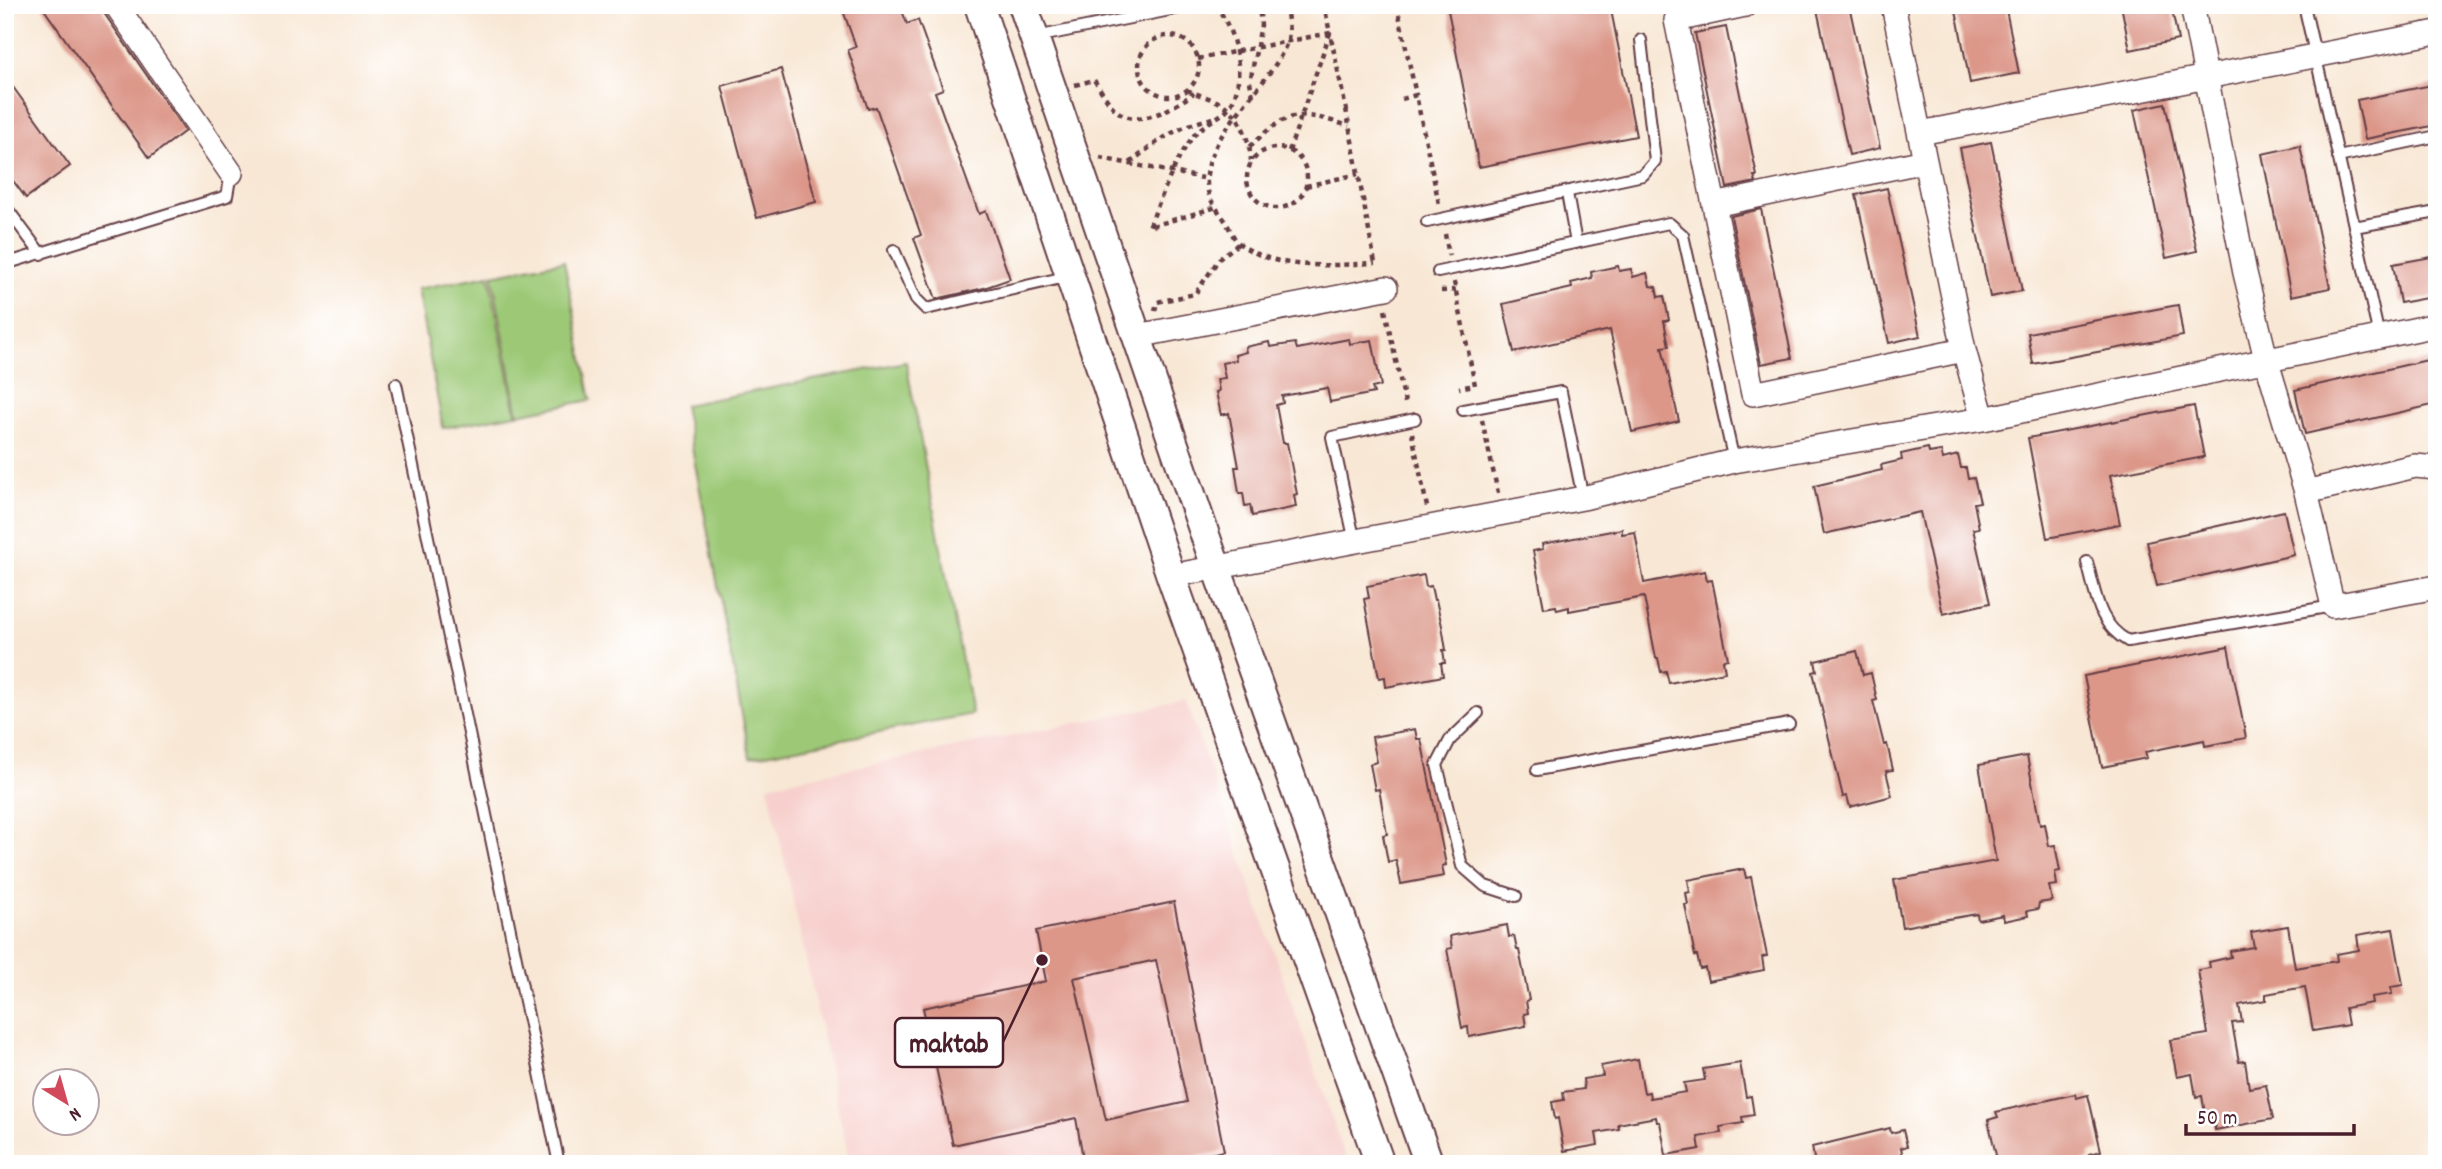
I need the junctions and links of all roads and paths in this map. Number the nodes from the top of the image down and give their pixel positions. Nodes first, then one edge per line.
1 (116, 5) edge
2 (979, 5) edge
3 (1023, 5) edge
4 (1195, 5) edge
5 (1215, 5) edge
6 (1259, 5) edge
7 (1286, 5) edge
8 (1324, 5) edge
9 (1397, 5) edge
10 (1745, 5) edge
11 (1893, 5) edge
12 (2192, 5) edge
13 (2304, 5) edge
14 (2437, 32) edge
15 (1330, 33) junction
16 (1034, 38) junction
17 (1641, 40) dead end
18 (1288, 41) junction
19 (1257, 47) junction
20 (1237, 51) junction
21 (2315, 56) junction
22 (1198, 59) junction
23 (2205, 77) junction
24 (1069, 86) dead end
25 (1187, 90) junction
26 (1194, 93) junction
27 (1416, 95) junction
28 (1253, 97) junction
29 (1402, 99) dead end
30 (1229, 108) junction
31 (1301, 115) junction
32 (1235, 116) junction
33 (1214, 118) junction
34 (1349, 126) junction
35 (1920, 133) junction
36 (2437, 136) edge
37 (1250, 147) junction
38 (1289, 150) junction
39 (1092, 156) dead end
40 (2338, 157) junction
41 (1251, 161) junction
42 (1925, 161) junction
43 (1129, 164) junction
44 (1172, 172) junction
45 (231, 173) joint
46 (1358, 174) junction
47 (1209, 179) junction
48 (1306, 186) junction
49 (1567, 193) junction
50 (1714, 205) junction
51 (5, 206) edge
52 (1217, 207) junction
53 (2437, 212) edge
54 (1442, 219) junction
55 (1427, 222) dead end
56 (2354, 227) junction
57 (1576, 243) junction
58 (1238, 244) junction
59 (894, 250) dead end
60 (41, 254) junction
61 (1375, 263) junction
62 (5, 264) edge
63 (1452, 269) junction
64 (1438, 272) dead end
65 (1069, 276) junction
66 (1383, 288) joint
67 (1456, 290) junction
68 (1441, 291) dead end
69 (2437, 325) edge
70 (1144, 334) junction
71 (2379, 337) junction
72 (1964, 350) junction
73 (2266, 359) junction
74 (396, 384) dead end
75 (1475, 385) junction
76 (1459, 388) dead end
77 (1479, 407) junction
78 (1463, 410) dead end
79 (1415, 419) dead end
80 (1983, 419) junction
81 (1734, 461) junction
82 (2437, 468) edge
83 (2306, 492) junction
84 (1583, 498) junction
85 (1502, 513) junction
86 (1355, 542) junction
87 (2087, 562) dead end
88 (1216, 566) junction
89 (1171, 576) junction
90 (2437, 587) edge
91 (2333, 606) junction
92 (1478, 713) dead end
93 (1789, 724) dead end
94 (1537, 770) dead end
95 (1516, 896) dead end
96 (559, 1164) edge
97 (1380, 1164) edge
98 (1429, 1164) edge

1 - 45 street
2 - 65 street
3 - 16 street
4 - 16 lane
5 - 20 path
6 - 19 path
7 - 18 path
8 - 15 path
9 - 27 path
10 - 50 street
11 - 35 street
12 - 23 street
13 - 21 lane
14 - 21 street
15 - 18 path
15 - 31 path
15 - 34 path
16 - 70 street
17 - 49 lane
18 - 19 path
18 - 28 path
19 - 20 path
19 - 28 path
20 - 22 path
20 - 30 path
21 - 23 street
21 - 40 lane
22 - 25 path
22 - 25 path
23 - 35 street
23 - 73 street
24 - 26 path
25 - 26 path
26 - 30 path
27 - 29 path
27 - 54 path
28 - 32 path
30 - 32 path
30 - 33 path
31 - 34 path
31 - 37 path
31 - 38 path
32 - 37 path
32 - 47 path
33 - 43 path
33 - 44 path
34 - 46 path
35 - 42 street
36 - 40 lane
37 - 41 path
38 - 41 path
38 - 48 path
39 - 43 path
40 - 56 lane
41 - 48 path
42 - 50 street
42 - 72 street
43 - 44 path
44 - 47 path
44 - 52 path
45 - 60 lane
46 - 48 path
46 - 61 path
47 - 52 path
49 - 54 lane
49 - 57 lane
50 - 72 street
51 - 60 lane
52 - 58 path
53 - 56 lane
54 - 55 lane
54 - 63 path
56 - 71 lane
57 - 63 lane
57 - 81 lane
58 - 61 path
58 - 70 path
59 - 65 lane
60 - 62 lane
61 - 66 path
63 - 64 lane
63 - 67 path
65 - 89 street
66 - 70 street
67 - 68 path
67 - 75 path
69 - 71 street
70 - 88 street
71 - 73 street
72 - 80 street
73 - 80 street
73 - 83 street
74 - 96 lane
75 - 76 path
75 - 77 path
77 - 78 lane
77 - 84 lane
77 - 85 path
79 - 86 lane
80 - 81 street
81 - 84 street
82 - 83 street
83 - 91 street
84 - 85 street
85 - 86 street
86 - 88 street
87 - 91 lane
88 - 89 street
88 - 98 street
89 - 97 street
90 - 91 street
92 - 95 lane
93 - 94 lane

